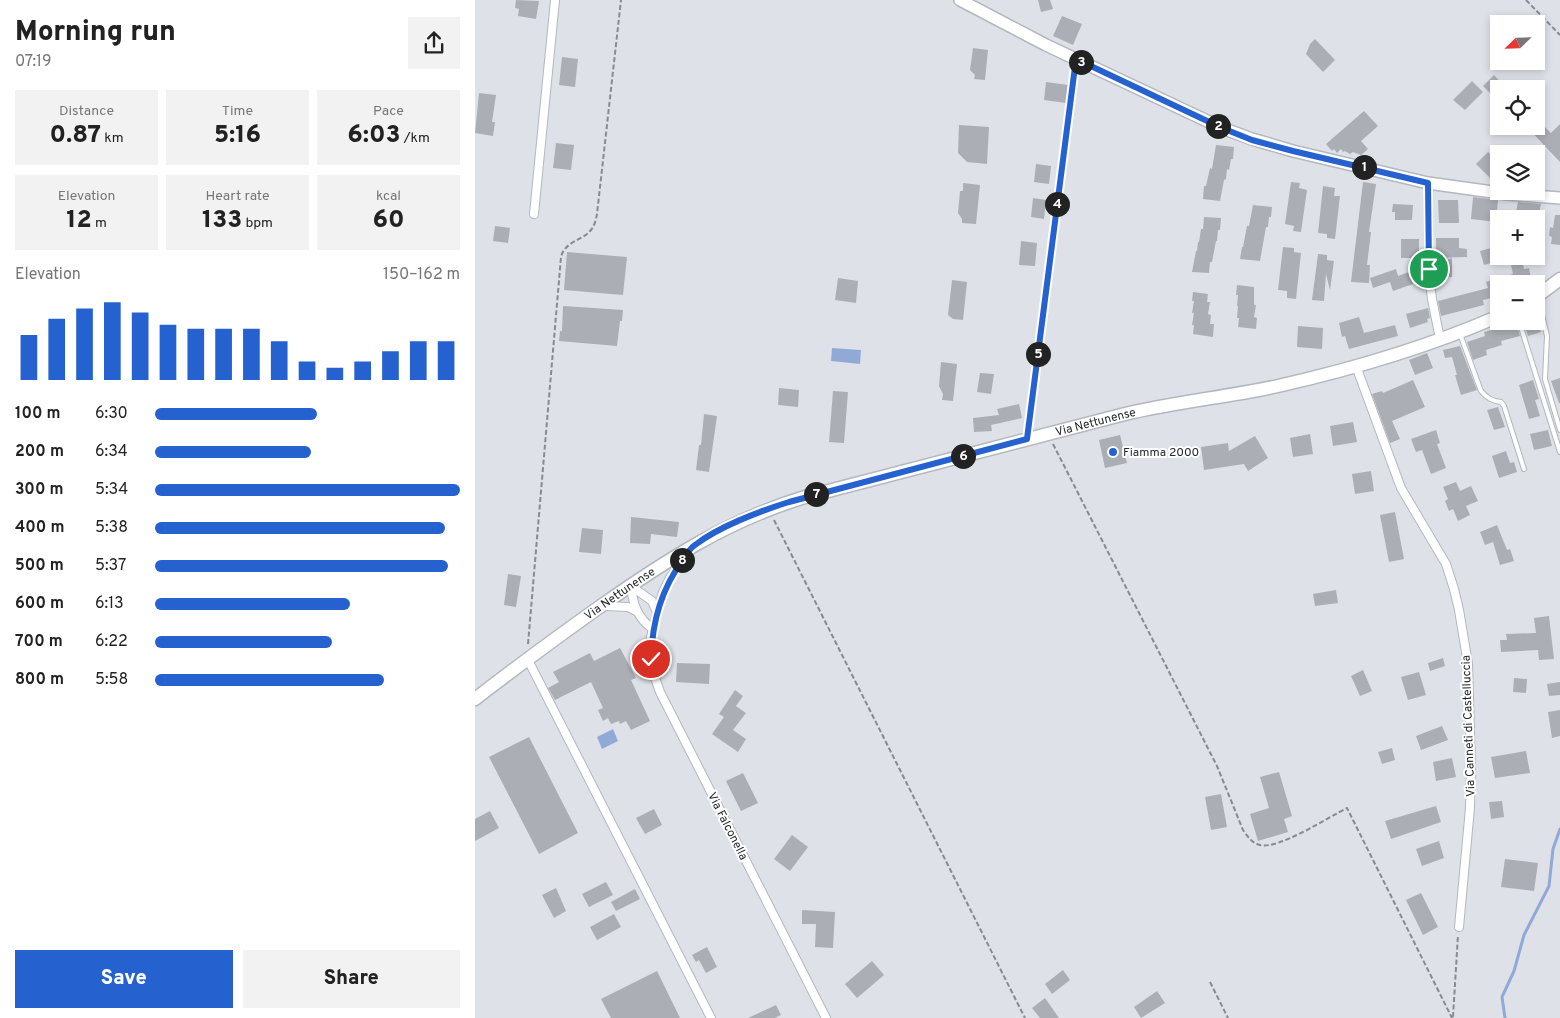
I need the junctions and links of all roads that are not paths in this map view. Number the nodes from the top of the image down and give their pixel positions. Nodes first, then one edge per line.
1 (555, 0) edge
2 (960, 0) edge
3 (1428, 183) junction
4 (1560, 198) edge
5 (533, 214) dead end
6 (1560, 279) edge
7 (1545, 290) edge
8 (1490, 320) edge
9 (1545, 328) edge
10 (1522, 330) edge
11 (1459, 332) junction
12 (1441, 340) junction
13 (1356, 366) junction
14 (1560, 430) edge
15 (1560, 452) edge
16 (1524, 469) dead end
17 (693, 546) junction
18 (631, 586) junction
19 (601, 606) junction
20 (636, 611) junction
21 (657, 612) junction
22 (653, 629) junction
23 (527, 658) junction
24 (475, 699) edge
25 (1459, 928) road end
26 (711, 1018) edge
27 (826, 1018) edge

1 - 5 street
2 - 3 street
3 - 4 street
3 - 12 street
6 - 7 main road
8 - 11 main road, Via Nettunense
9 - 14 lane
10 - 15 lane
11 - 12 main road, Via Nettunense
11 - 16 lane
12 - 13 main road, Via Nettunense
13 - 17 main road, Via Nettunense
13 - 25 street, Via Canneti di Castelluccia
17 - 18 main road, Via Nettunense
17 - 21 street, Via Falconella
18 - 19 main road, Via Nettunense
18 - 20 street
18 - 21 street
19 - 20 street
19 - 23 main road, Via Nettunense
20 - 22 street
21 - 22 street, Via Falconella
22 - 27 street, Via Falconella
23 - 24 main road, Via Nettunense
23 - 26 street

